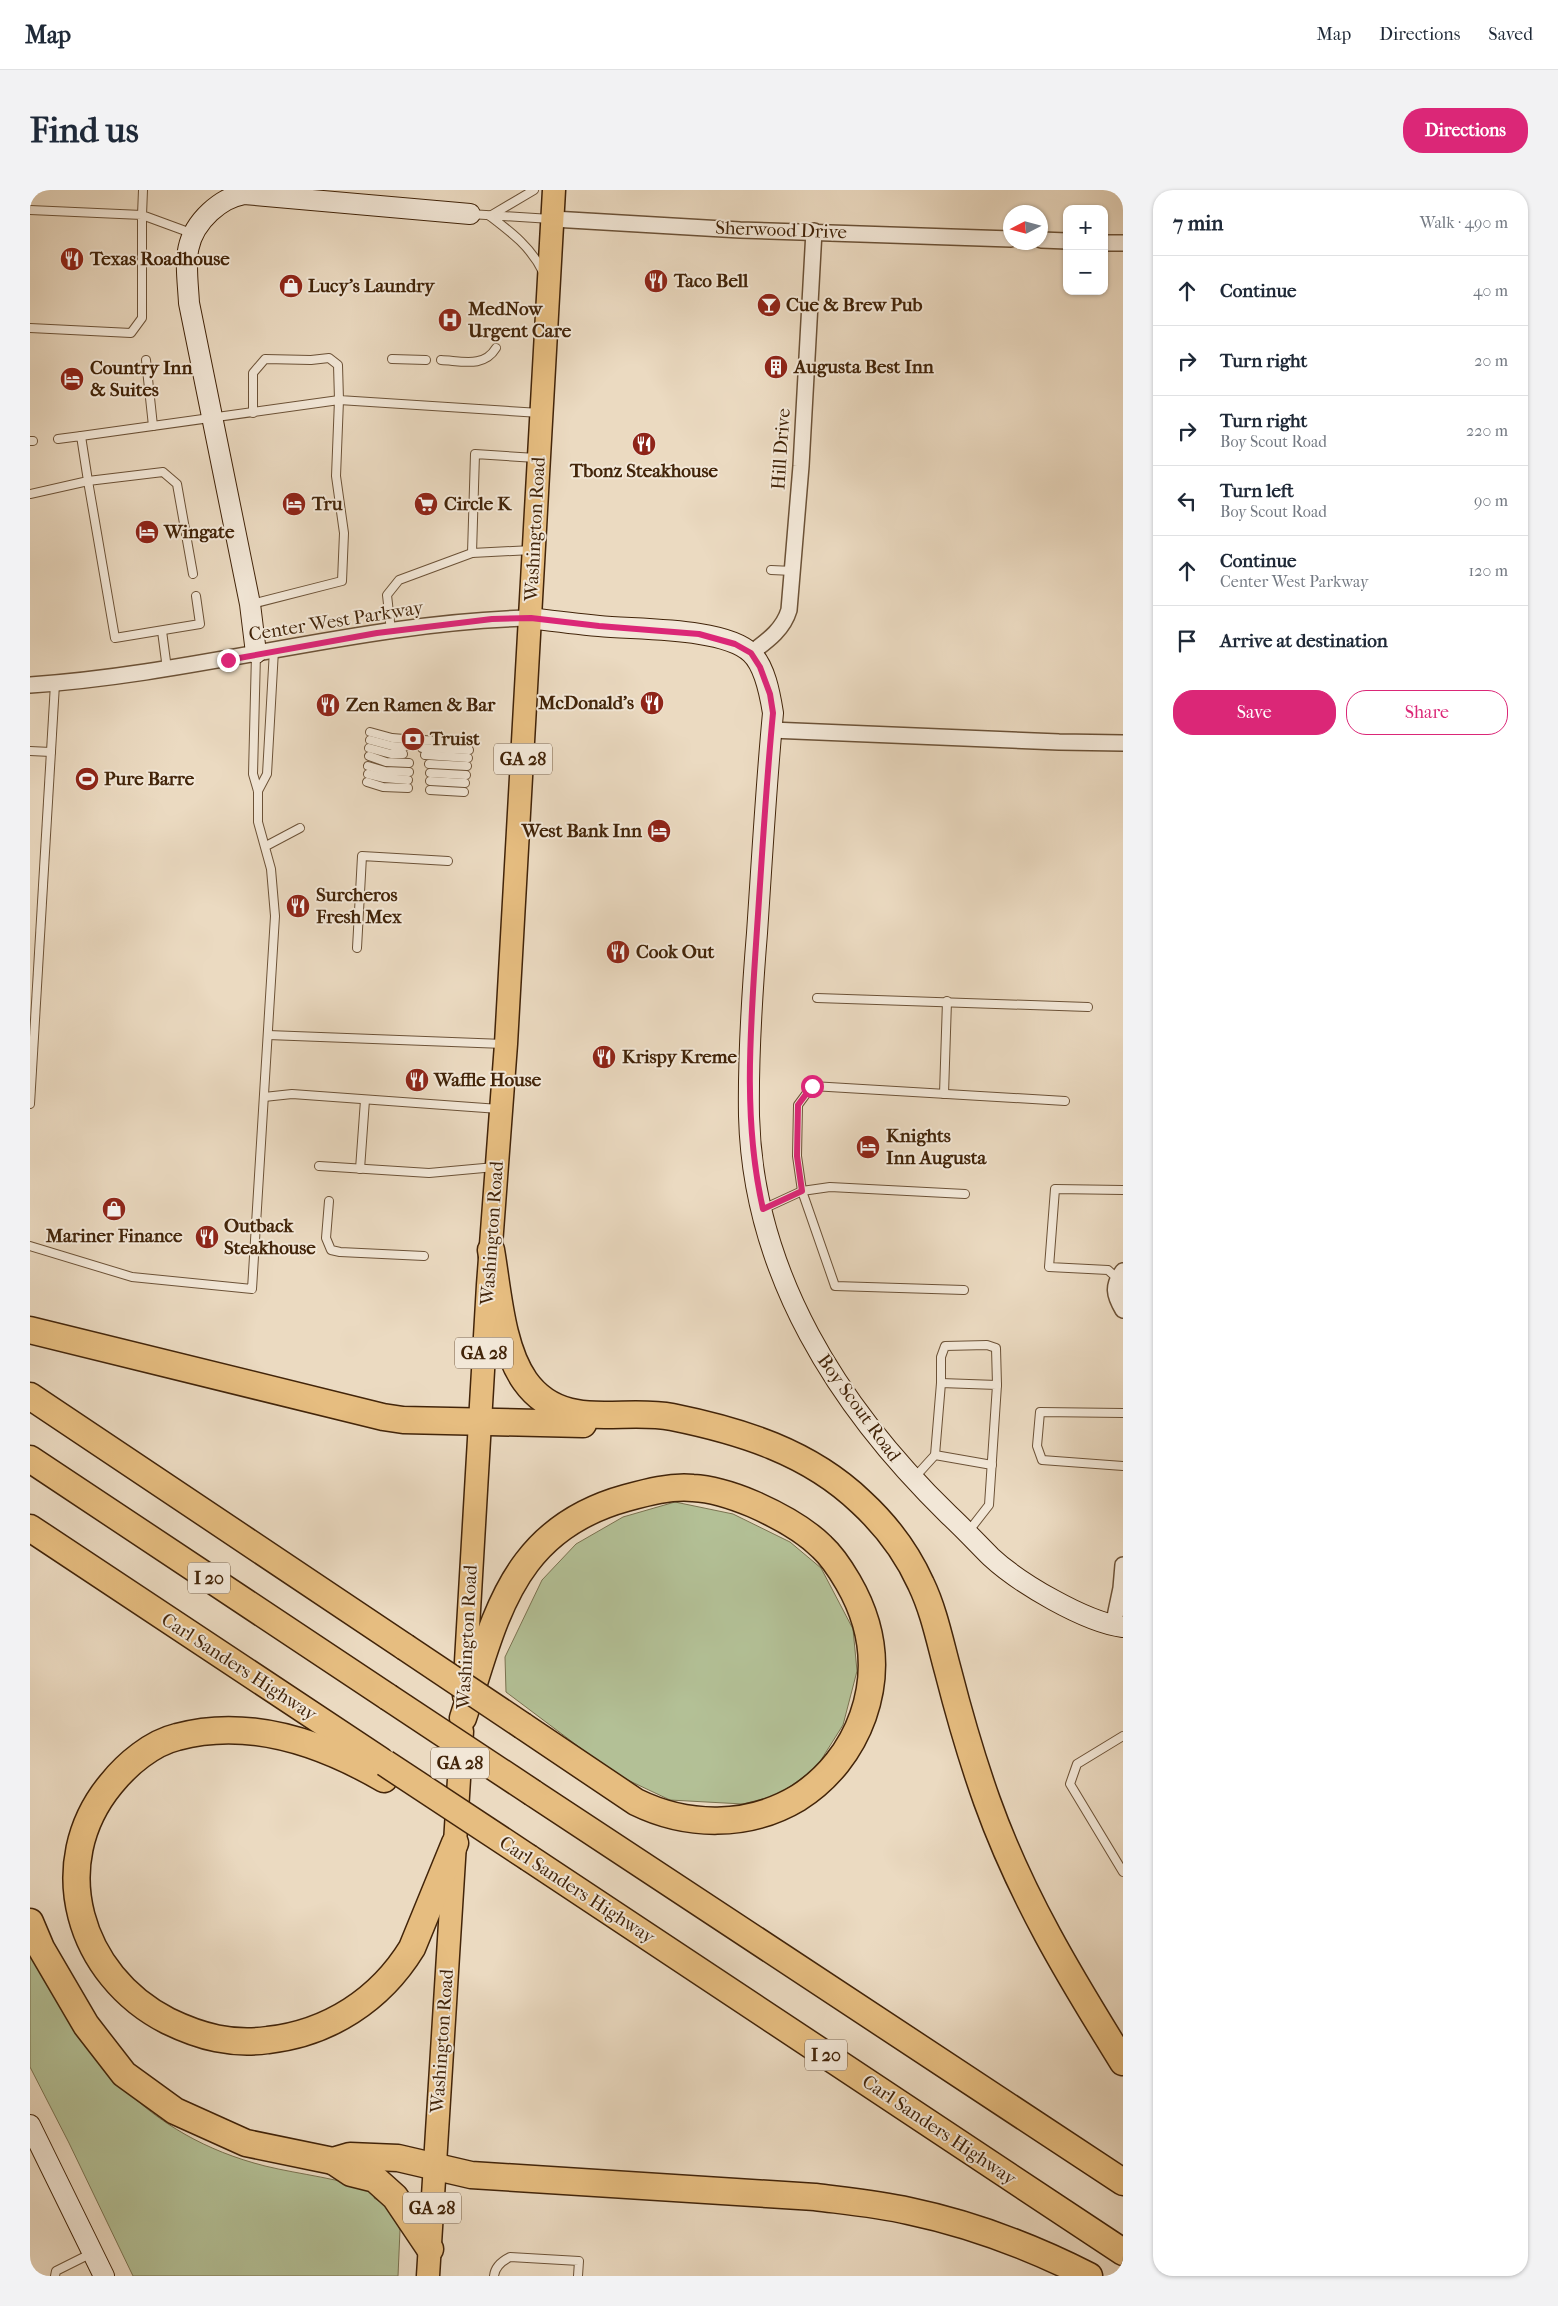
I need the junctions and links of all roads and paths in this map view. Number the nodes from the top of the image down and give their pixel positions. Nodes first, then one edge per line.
1 (143, 190) edge
2 (534, 190) edge
3 (554, 190) edge
4 (30, 210) edge
5 (470, 214) joint
6 (142, 215) junction
7 (490, 216) junction
8 (552, 219) junction
9 (814, 231) junction
10 (192, 234) junction
11 (1003, 239) edge
12 (1048, 240) edge
13 (1063, 241) edge
14 (1108, 243) edge
15 (1123, 243) edge
16 (549, 283) junction
17 (30, 328) edge
18 (496, 348) dead end
19 (392, 359) dead end
20 (146, 360) dead end
21 (426, 360) dead end
22 (441, 360) dead end
23 (339, 400) junction
24 (253, 412) junction
25 (541, 413) junction
26 (211, 418) junction
27 (153, 426) junction
28 (81, 436) junction
29 (58, 439) dead end
30 (538, 458) junction
31 (88, 481) junction
32 (30, 494) edge
33 (533, 550) junction
34 (472, 553) junction
35 (771, 570) dead end
36 (792, 571) junction
37 (193, 574) dead end
38 (196, 596) dead end
39 (250, 604) junction
40 (531, 618) junction
41 (162, 631) junction
42 (391, 631) junction
43 (265, 652) junction
44 (751, 653) junction
45 (167, 668) junction
46 (55, 684) junction
47 (30, 685) edge
48 (771, 730) junction
49 (1123, 742) edge
50 (370, 744) junction
51 (30, 750) edge
52 (469, 750) joint
53 (51, 752) junction
54 (409, 763) dead end
55 (368, 766) dead end
56 (466, 775) joint
57 (367, 778) dead end
58 (258, 790) junction
59 (430, 790) dead end
60 (464, 792) dead end
61 (300, 828) dead end
62 (266, 846) junction
63 (448, 861) dead end
64 (357, 948) dead end
65 (817, 998) dead end
66 (947, 1002) junction
67 (1088, 1007) dead end
68 (268, 1035) junction
69 (506, 1044) junction
70 (944, 1094) junction
71 (264, 1097) junction
72 (365, 1100) junction
73 (1065, 1101) dead end
74 (30, 1104) edge
75 (500, 1110) junction
76 (320, 1166) dead end
77 (497, 1167) junction
78 (360, 1169) junction
79 (1123, 1190) edge
80 (802, 1191) junction
81 (965, 1194) dead end
82 (329, 1201) dead end
83 (763, 1209) junction
84 (30, 1246) edge
85 (492, 1250) junction
86 (424, 1256) dead end
87 (1121, 1275) edge
88 (964, 1290) dead end
89 (1123, 1310) edge
90 (30, 1330) edge
91 (941, 1383) junction
92 (997, 1385) junction
93 (30, 1396) edge
94 (1123, 1413) edge
95 (480, 1422) junction
96 (744, 1434) junction
97 (935, 1455) junction
98 (30, 1459) edge
99 (992, 1465) junction
100 (1123, 1466) edge
101 (913, 1479) junction
102 (30, 1528) edge
103 (968, 1533) junction
104 (1123, 1565) edge
105 (1118, 1626) edge
106 (462, 1718) junction
107 (1123, 1736) edge
108 (384, 1771) junction
109 (455, 1843) junction
110 (1123, 1872) edge
111 (30, 1922) edge
112 (1123, 2062) edge
113 (30, 2125) edge
114 (333, 2160) junction
115 (435, 2166) junction
116 (1123, 2182) edge
117 (430, 2249) junction
118 (93, 2252) junction
119 (1123, 2252) edge
120 (55, 2276) edge
121 (104, 2276) edge
122 (428, 2276) edge
123 (494, 2276) edge
124 (578, 2276) edge
125 (1089, 2276) edge

1 - 6 lane
2 - 7 lane
3 - 8 main road, Washington Road / GA 28
4 - 6 lane
5 - 7 lane
5 - 10 street
6 - 10 lane
6 - 17 lane
7 - 8 lane
7 - 16 lane
8 - 9 street, Sherwood Drive
8 - 16 main road, Washington Road / GA 28
9 - 11 street, Sherwood Drive
9 - 36 street, Hill Drive
10 - 26 street
12 - 13 street
14 - 15 street
16 - 25 main road, Washington Road / GA 28
18 - 22 lane
19 - 21 lane
20 - 27 lane
23 - 24 lane
23 - 24 lane
23 - 25 lane
23 - 39 lane
24 - 26 lane
25 - 30 main road, Washington Road / GA 28
26 - 27 lane
26 - 39 street
27 - 28 lane
28 - 29 lane
28 - 31 lane
30 - 33 main road, Washington Road / GA 28
30 - 34 lane
31 - 32 lane
31 - 37 lane
31 - 41 lane
33 - 34 lane
33 - 40 main road, Washington Road / GA 28
34 - 42 lane
35 - 36 lane
36 - 44 street, Hill Drive
38 - 41 lane
39 - 43 street
40 - 42 street, Center West Parkway
40 - 44 street
40 - 69 main road, Washington Road / GA 28
41 - 45 lane
42 - 43 street, Center West Parkway
43 - 45 street, Center West Parkway
43 - 58 lane
43 - 58 lane
44 - 48 street, Boy Scout Road
45 - 46 street, Center West Parkway
46 - 47 street, Center West Parkway
46 - 53 lane
48 - 49 street
48 - 83 street, Boy Scout Road
50 - 50 lane
50 - 54 lane
51 - 53 lane
52 - 52 lane
53 - 74 lane
55 - 57 lane
56 - 56 lane
58 - 62 lane
59 - 60 lane
61 - 62 lane
62 - 68 lane
63 - 64 lane
65 - 66 lane
66 - 67 lane
66 - 70 lane
68 - 69 lane
68 - 71 lane
69 - 75 main road, Washington Road / GA 28
70 - 73 lane
70 - 80 lane
71 - 72 lane
71 - 84 lane
72 - 75 lane
72 - 78 lane
75 - 77 main road, Washington Road / GA 28
76 - 78 lane
77 - 78 lane
77 - 85 main road, Washington Road / GA 28
79 - 87 lane
80 - 81 lane
80 - 83 lane
80 - 88 lane
82 - 86 lane
83 - 101 street, Boy Scout Road
85 - 95 main road, Washington Road / GA 28
85 - 96 highway
87 - 89 street
90 - 95 highway
91 - 92 lane
91 - 92 lane
91 - 97 lane
92 - 99 lane
93 - 106 highway, bridge
94 - 100 lane
95 - 96 highway
95 - 106 main road, Washington Road / GA 28
96 - 112 highway
97 - 99 lane
97 - 101 lane
98 - 116 highway, I 20, bridge
99 - 103 lane
101 - 103 street, Boy Scout Road
102 - 108 highway, Carl Sanders Highway / I 20
103 - 105 street, Boy Scout Road
104 - 105 street
106 - 109 main road, Washington Road / GA 28
107 - 110 lane
108 - 109 highway
108 - 119 highway, Carl Sanders Highway / I 20, bridge
109 - 115 main road, Washington Road / GA 28
111 - 114 highway
113 - 118 street
114 - 115 highway
114 - 117 highway
115 - 117 main road, Washington Road / GA 28
115 - 125 highway
117 - 122 main road, Washington Road / GA 28
118 - 120 lane
118 - 121 street
123 - 124 lane

